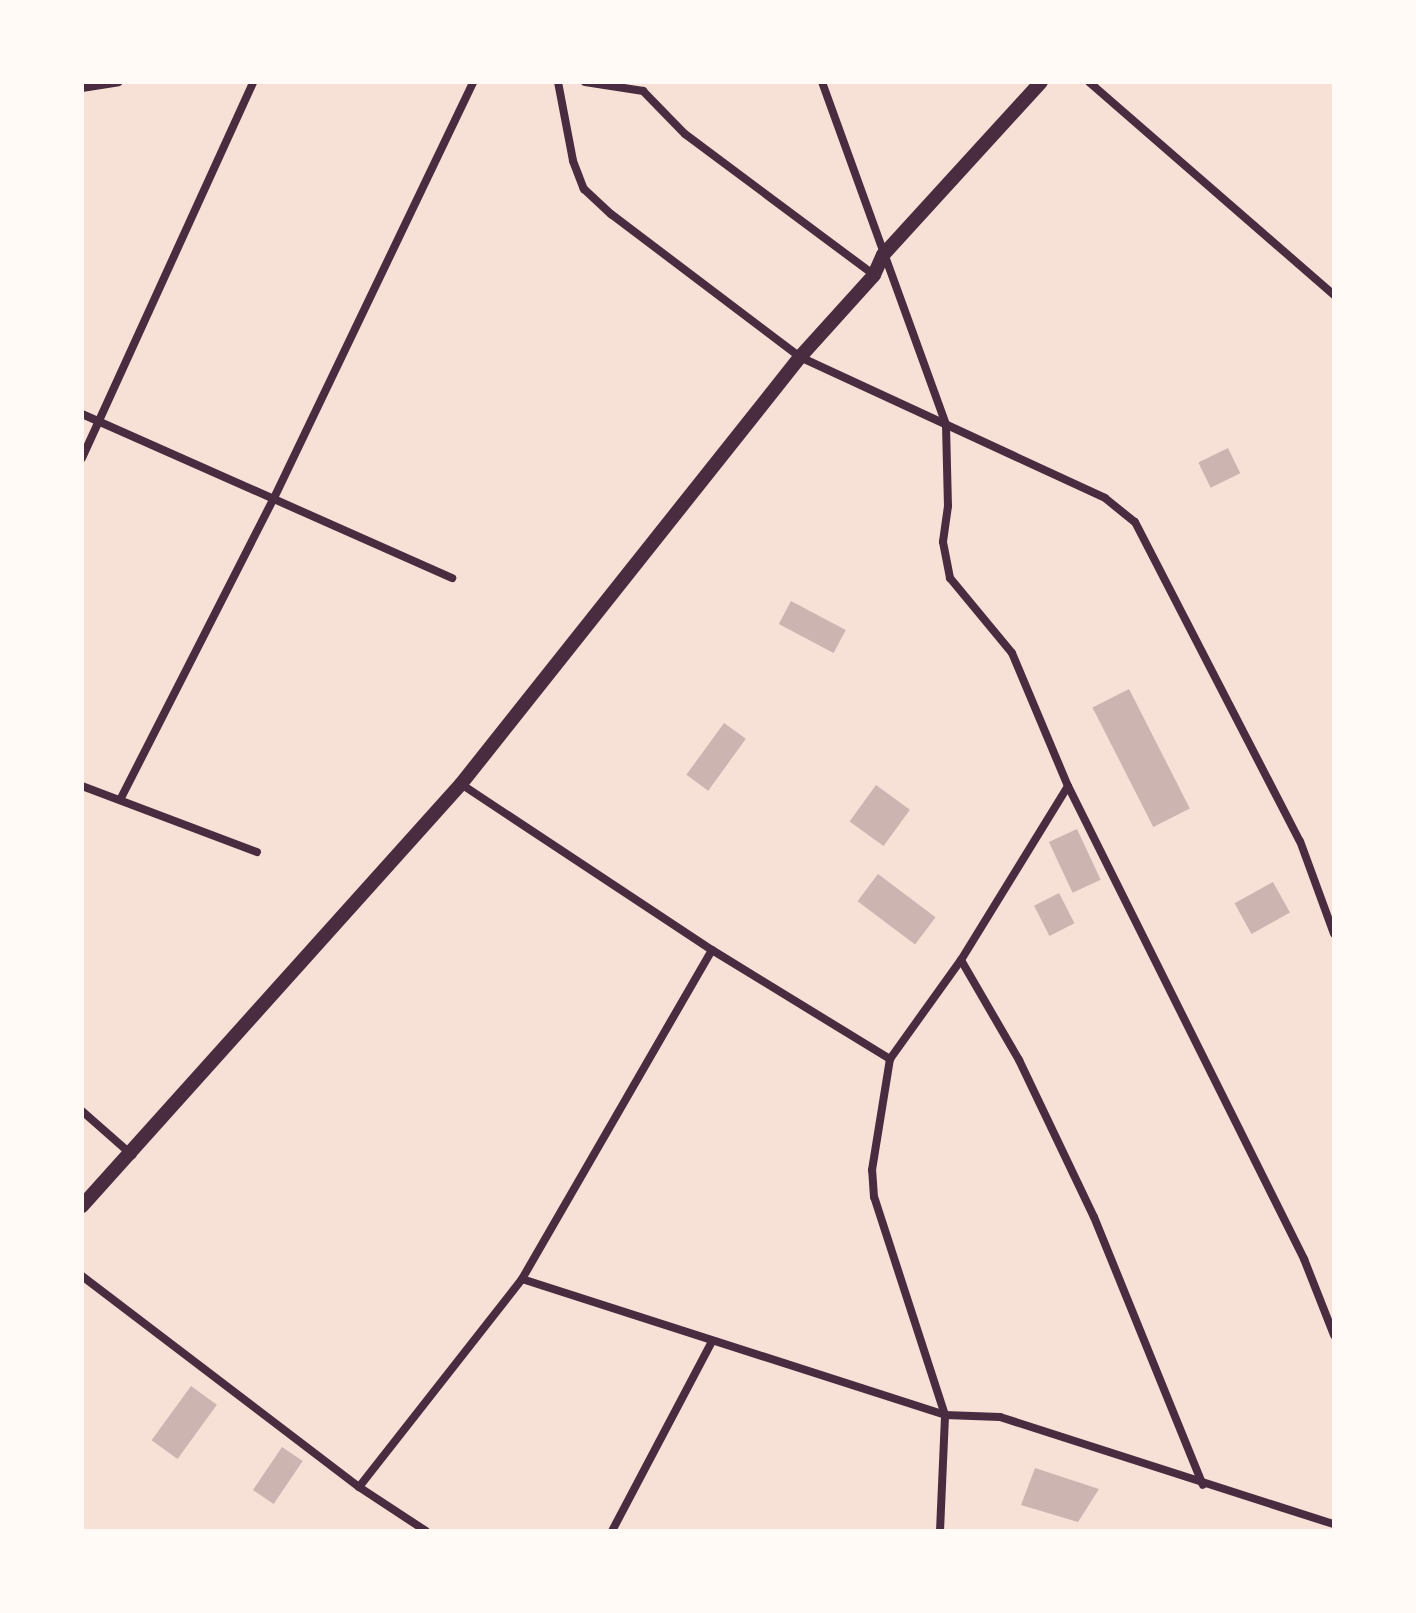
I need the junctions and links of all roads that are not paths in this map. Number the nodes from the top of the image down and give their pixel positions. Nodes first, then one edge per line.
1 (119, 82) edge
2 (253, 82) edge
3 (473, 82) edge
4 (558, 82) edge
5 (585, 82) edge
6 (822, 82) edge
7 (1041, 82) edge
8 (1089, 82) edge
9 (82, 88) edge
10 (883, 255) junction
11 (874, 275) junction
12 (1334, 295) edge
13 (800, 357) junction
14 (82, 414) edge
15 (101, 422) junction
16 (946, 425) junction
17 (82, 458) edge
18 (274, 498) junction
19 (452, 578) dead end
20 (461, 784) junction
21 (82, 786) edge
22 (1068, 786) junction
23 (120, 800) junction
24 (257, 852) dead end
25 (1334, 934) edge
26 (712, 950) junction
27 (961, 960) junction
28 (890, 1059) junction
29 (82, 1111) edge
30 (132, 1156) junction
31 (82, 1206) edge
32 (82, 1276) edge
33 (522, 1279) junction
34 (1334, 1335) edge
35 (712, 1341) junction
36 (945, 1415) junction
37 (1203, 1485) junction
38 (359, 1487) junction
39 (1334, 1524) edge
40 (426, 1531) edge
41 (612, 1531) edge
42 (940, 1531) edge

1 - 9 street
2 - 15 street
3 - 18 street
4 - 13 street
5 - 11 street
6 - 10 street
7 - 10 street
8 - 12 street
10 - 11 street
10 - 16 street
11 - 13 street
13 - 16 street
13 - 20 street
14 - 15 street
15 - 17 street
15 - 18 street
16 - 22 street
16 - 25 street
18 - 19 street
18 - 23 street
20 - 26 street
20 - 30 street
21 - 23 street
22 - 27 street
22 - 34 street
23 - 24 street
26 - 28 street
26 - 33 street
27 - 28 street
27 - 37 street
28 - 36 street
29 - 30 street
30 - 31 street
32 - 38 street
33 - 35 street
33 - 38 street
35 - 36 street
35 - 41 street
36 - 37 street
36 - 42 street
37 - 39 street
38 - 40 street

